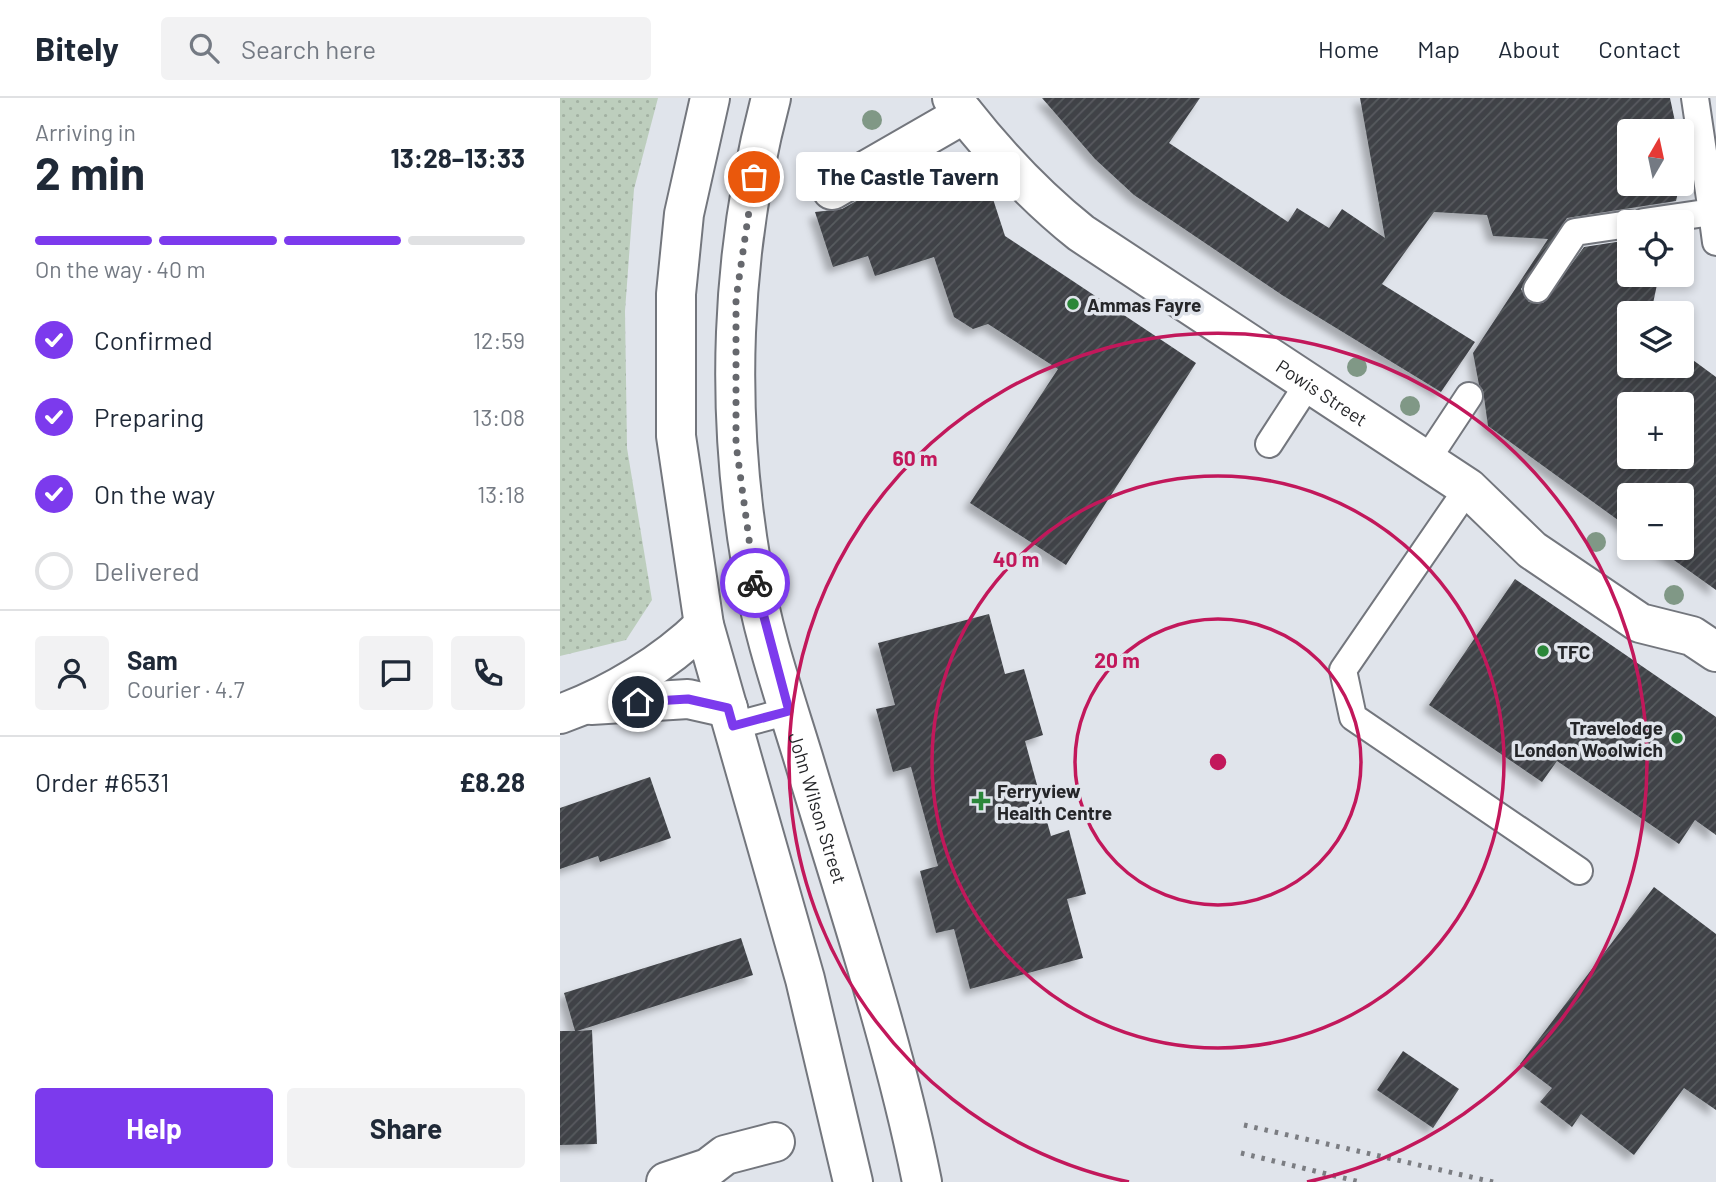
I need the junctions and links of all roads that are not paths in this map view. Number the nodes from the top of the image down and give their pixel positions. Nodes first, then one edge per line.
1 (710, 98) edge
2 (771, 98) edge
3 (1695, 98) edge
4 (958, 106) edge
5 (832, 190) dead end
6 (1712, 212) junction
7 (1694, 215) edge
8 (1617, 227) edge
9 (1716, 242) edge
10 (1537, 289) dead end
11 (1308, 384) junction
12 (1469, 396) dead end
13 (1269, 444) dead end
14 (1426, 461) junction
15 (1468, 488) junction
16 (704, 625) junction
17 (1716, 652) edge
18 (573, 709) edge
19 (789, 711) junction
20 (730, 717) junction
21 (1579, 871) dead end
22 (775, 1142) dead end
23 (666, 1182) edge
24 (853, 1182) edge
25 (922, 1182) edge

1 - 16 main road
2 - 19 main road, John Wilson Street
3 - 6 lane
4 - 5 main road
4 - 11 main road, Powis Street
6 - 7 lane
6 - 9 lane
8 - 10 lane
11 - 13 lane
11 - 14 main road, Powis Street
12 - 14 lane
14 - 15 main road, Powis Street
15 - 17 main road, Powis Street
15 - 21 lane
16 - 18 main road
16 - 20 main road
18 - 20 main road
19 - 20 lane
19 - 25 main road, John Wilson Street
20 - 24 main road
22 - 23 main road

